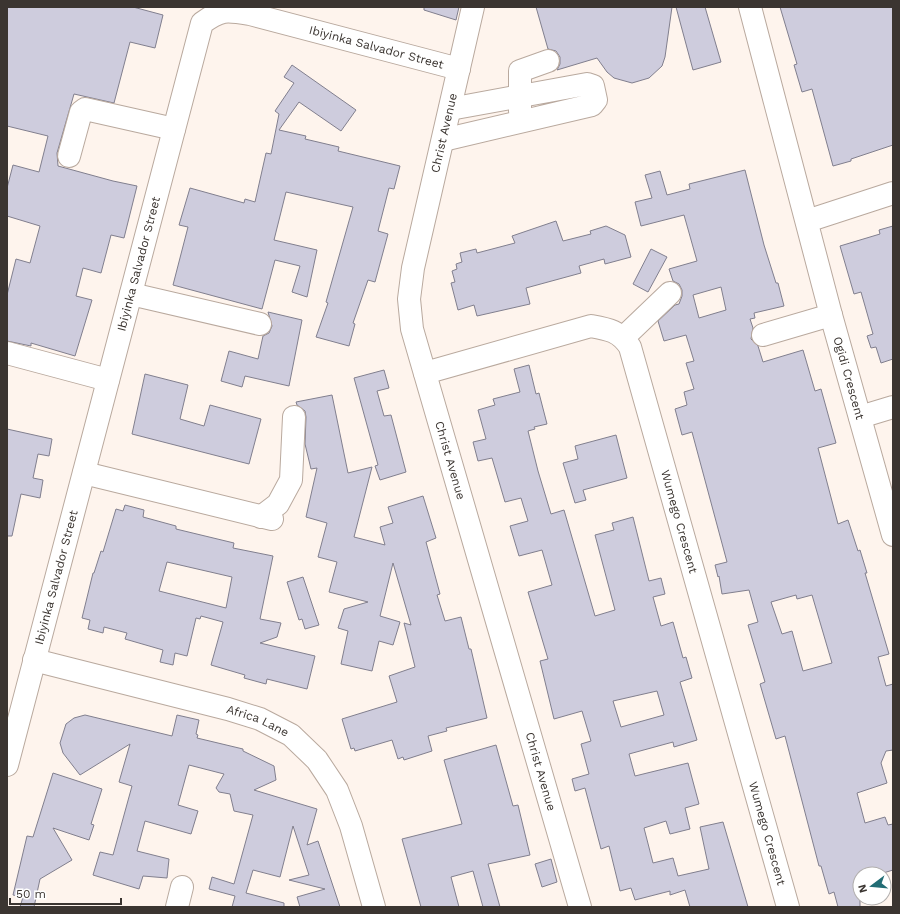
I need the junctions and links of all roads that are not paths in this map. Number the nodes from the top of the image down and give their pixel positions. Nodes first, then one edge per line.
1 (474, 7) edge
2 (750, 7) edge
3 (217, 10) edge
4 (548, 62) dead end
5 (459, 69) junction
6 (520, 97) junction
7 (450, 109) junction
8 (520, 122) junction
9 (174, 129) junction
10 (443, 140) junction
11 (69, 156) dead end
12 (893, 193) edge
13 (807, 221) junction
14 (670, 293) dead end
15 (131, 294) junction
16 (831, 315) junction
17 (260, 324) dead end
18 (763, 335) dead end
19 (624, 337) junction
20 (7, 353) edge
21 (425, 373) junction
22 (108, 380) junction
23 (893, 407) edge
24 (294, 417) dead end
25 (860, 417) junction
26 (84, 473) junction
27 (893, 536) edge
28 (34, 660) junction
29 (7, 765) edge
30 (374, 907) edge
31 (580, 907) edge
32 (788, 907) edge

1 - 5 street, Christ Avenue
2 - 13 street, Ogidi Crescent
3 - 5 street, Ibiyinka Salvador Street
3 - 9 street, Ibiyinka Salvador Street
4 - 6 street
5 - 7 street, Christ Avenue
6 - 7 street
6 - 8 street
6 - 8 street
7 - 10 street, Christ Avenue
8 - 10 street
9 - 11 street
9 - 15 street, Ibiyinka Salvador Street
10 - 21 street, Christ Avenue
12 - 13 street
13 - 16 street, Ogidi Crescent
14 - 19 street
15 - 17 street
15 - 22 street, Ibiyinka Salvador Street
16 - 18 street
16 - 25 street, Ogidi Crescent
19 - 21 street
19 - 32 street, Wumego Crescent
20 - 22 street
21 - 31 street, Christ Avenue
22 - 26 street, Ibiyinka Salvador Street
23 - 25 street
24 - 26 street
25 - 27 street, Ogidi Crescent
26 - 28 street, Ibiyinka Salvador Street
28 - 29 street, Ibiyinka Salvador Street
28 - 30 street, Africa Lane

